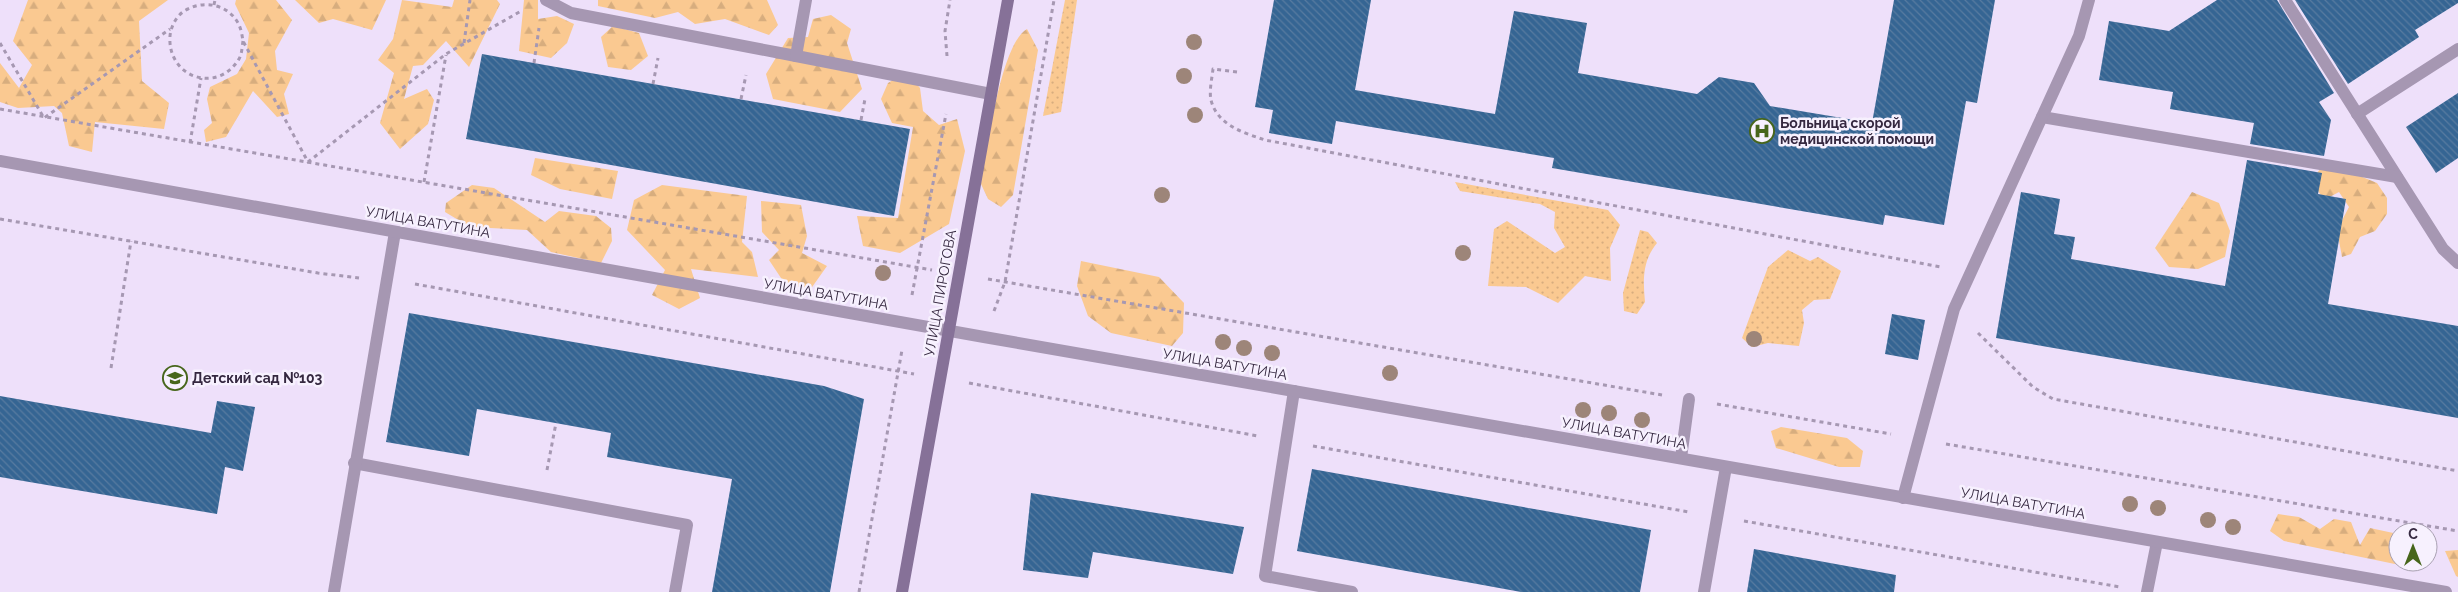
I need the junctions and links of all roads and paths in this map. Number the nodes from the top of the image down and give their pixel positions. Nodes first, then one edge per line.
1 (215, 0) edge
2 (470, 0) edge
3 (546, 0) edge
4 (806, 0) edge
5 (950, 0) edge
6 (1008, 0) edge
7 (1054, 0) edge
8 (2090, 0) edge
9 (2285, 0) edge
10 (214, 5) junction
11 (524, 10) dead end
12 (539, 27) dead end
13 (171, 29) junction
14 (945, 31) dead end
15 (243, 41) junction
16 (0, 43) edge
17 (464, 43) junction
18 (2458, 49) edge
19 (446, 54) junction
20 (796, 56) junction
21 (534, 62) dead end
22 (1237, 72) dead end
23 (201, 78) junction
24 (991, 94) junction
25 (0, 109) edge
26 (2357, 114) junction
27 (2042, 117) junction
28 (44, 118) junction
29 (190, 143) junction
30 (0, 161) edge
31 (308, 162) junction
32 (2397, 177) junction
33 (424, 182) junction
34 (0, 219) edge
35 (396, 232) junction
36 (131, 241) junction
37 (2458, 263) edge
38 (1970, 273) junction
39 (959, 274) junction
40 (386, 281) junction
41 (1004, 282) junction
42 (1954, 309) junction
43 (948, 331) junction
44 (984, 337) junction
45 (111, 368) dead end
46 (940, 378) junction
47 (1294, 391) junction
48 (1689, 399) junction
49 (556, 423) dead end
50 (1919, 439) junction
51 (1286, 441) junction
52 (1681, 458) junction
53 (354, 463) junction
54 (1726, 467) junction
55 (2458, 471) edge
56 (542, 498) junction
57 (1903, 498) junction
58 (1717, 517) junction
59 (2458, 531) edge
60 (2157, 542) junction
61 (2126, 589) dead end
62 (334, 592) edge
63 (676, 592) edge
64 (902, 592) edge
65 (1352, 592) edge
66 (1704, 592) edge
67 (2147, 592) edge
68 (2446, 592) edge

1 - 10 path
2 - 17 path
3 - 20 street
4 - 20 street
5 - 14 path
6 - 24 street, УЛИЦА ПИРОГОВА
7 - 41 path
8 - 27 street
9 - 26 street
10 - 13 path
10 - 15 path
11 - 17 path
12 - 21 path
13 - 23 path
13 - 28 path
15 - 23 path
15 - 31 path
16 - 28 path
17 - 19 path
18 - 26 street
19 - 31 path
19 - 33 path
20 - 24 street
22 - 38 path
23 - 29 path
24 - 39 street, УЛИЦА ПИРОГОВА
25 - 28 path
26 - 32 street
27 - 32 street
27 - 38 street
28 - 29 path
29 - 31 path
30 - 35 street, УЛИЦА ВАТУТИНА
31 - 33 path
32 - 37 street
33 - 39 path
34 - 36 path
35 - 40 street
35 - 43 street, УЛИЦА ВАТУТИНА
36 - 40 path
36 - 45 path
38 - 42 street
39 - 41 path
39 - 43 street, УЛИЦА ПИРОГОВА
40 - 46 path
40 - 53 street
41 - 44 path
41 - 48 path
42 - 50 street
42 - 55 path
43 - 44 street, УЛИЦА ВАТУТИНА
43 - 46 street, УЛИЦА ПИРОГОВА
44 - 47 street, УЛИЦА ВАТУТИНА
46 - 51 path
46 - 64 street, УЛИЦА ПИРОГОВА
47 - 51 street
47 - 52 street, УЛИЦА ВАТУТИНА
48 - 50 path
48 - 52 street
49 - 56 path
50 - 57 street
50 - 59 path
51 - 58 path
51 - 65 street
52 - 54 street, УЛИЦА ВАТУТИНА
53 - 56 street
53 - 62 street
54 - 57 street, УЛИЦА ВАТУТИНА
54 - 58 street
56 - 63 street
57 - 60 street, УЛИЦА ВАТУТИНА
58 - 61 path
58 - 66 street
60 - 67 street
60 - 68 street, УЛИЦА ВАТУТИНА

